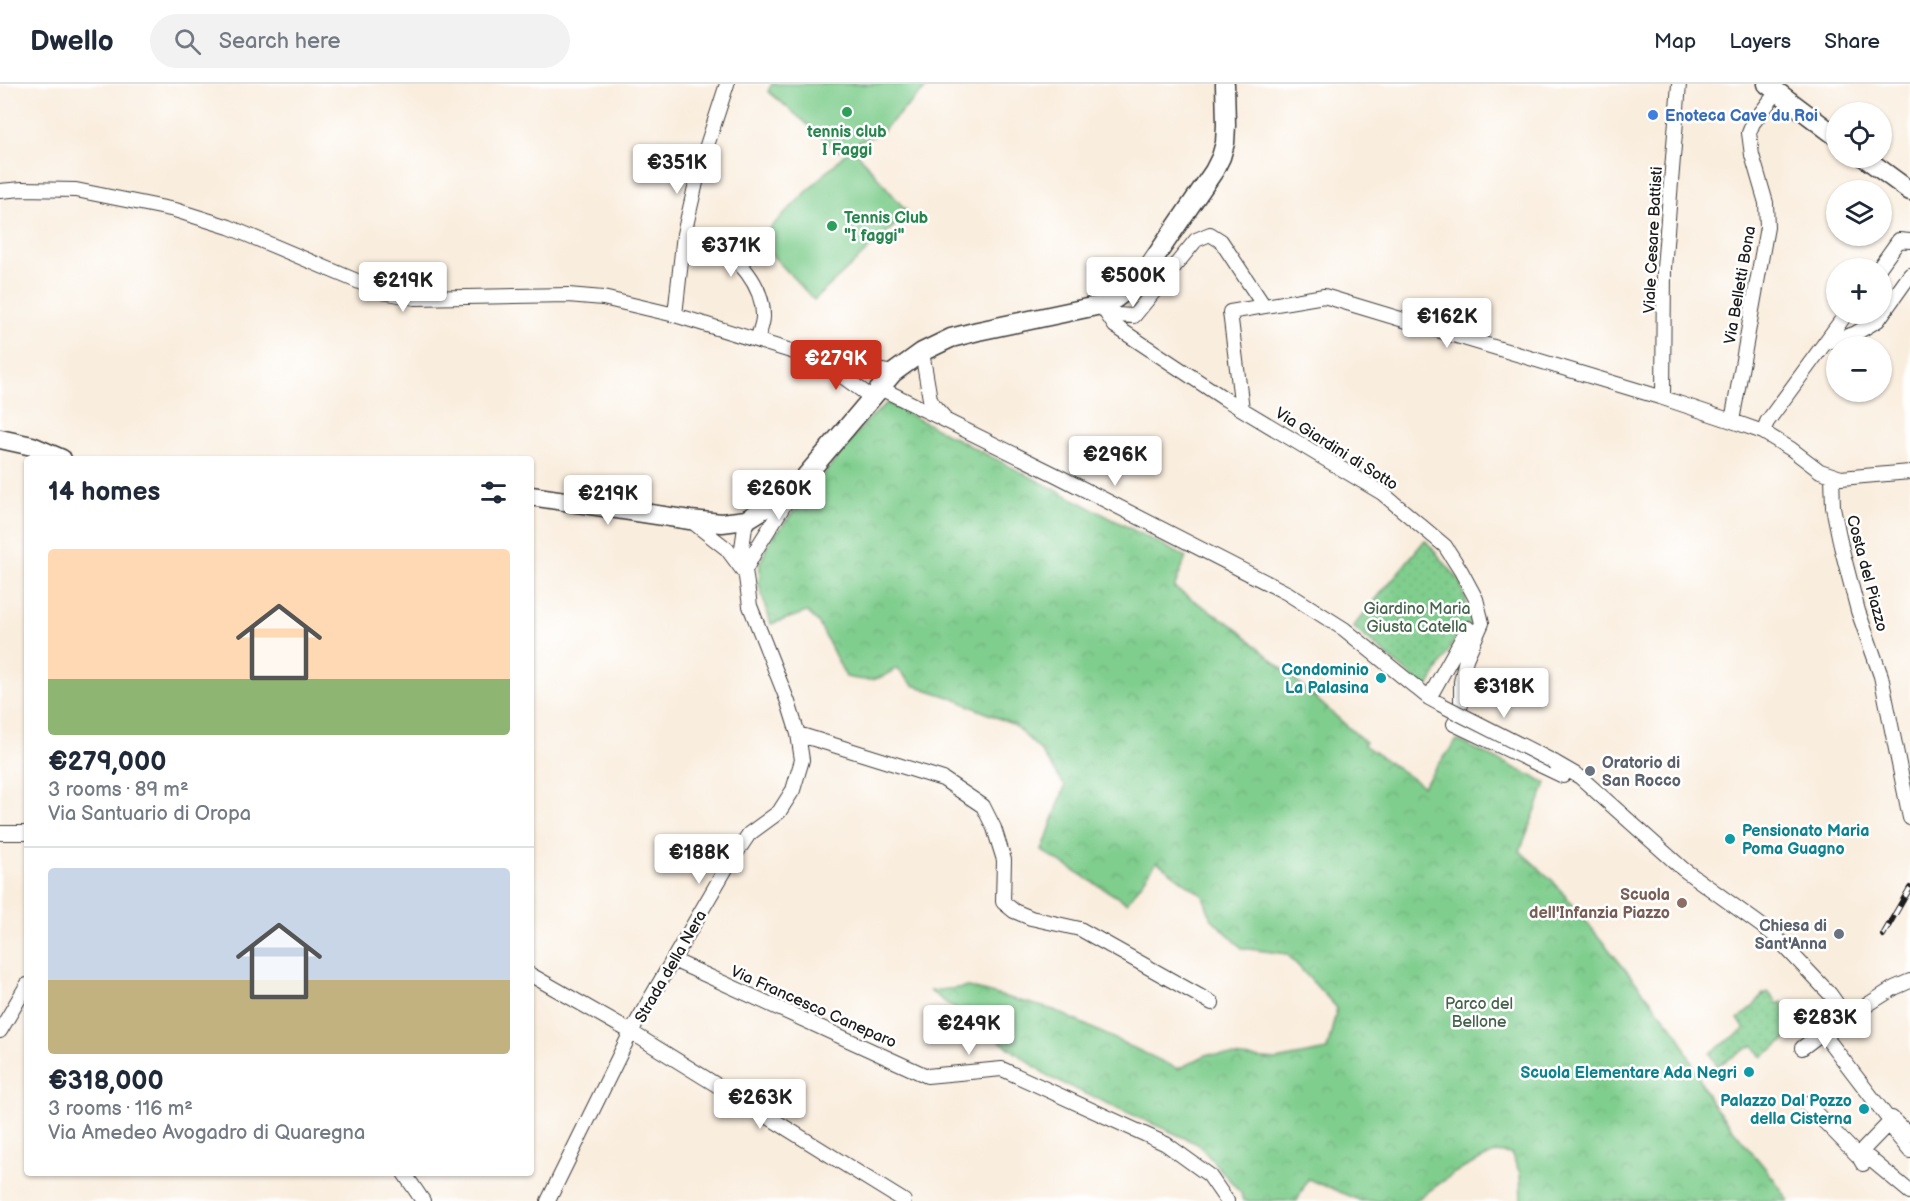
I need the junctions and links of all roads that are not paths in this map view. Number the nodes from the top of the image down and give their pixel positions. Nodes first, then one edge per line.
1 (727, 84) edge
2 (1225, 84) edge
3 (1679, 84) edge
4 (1771, 86) edge
5 (1826, 128) edge
6 (1879, 168) edge
7 (0, 191) edge
8 (1910, 191) edge
9 (684, 234) junction
10 (1910, 242) edge
11 (1886, 258) edge
12 (1910, 275) edge
13 (1101, 305) junction
14 (1264, 306) junction
15 (675, 315) junction
16 (1839, 324) edge
17 (757, 340) junction
18 (1824, 344) junction
19 (922, 352) junction
20 (820, 360) junction
21 (893, 373) junction
22 (876, 392) junction
23 (1663, 398) junction
24 (1242, 409) junction
25 (1732, 421) junction
26 (952, 424) junction
27 (1763, 432) junction
28 (0, 439) edge
29 (55, 456) edge
30 (1910, 472) edge
31 (1832, 476) junction
32 (793, 491) junction
33 (534, 496) edge
34 (690, 520) junction
35 (746, 520) junction
36 (744, 572) junction
37 (1468, 628) dead end
38 (1435, 701) junction
39 (1461, 705) dead end
40 (1456, 721) dead end
41 (798, 734) junction
42 (1580, 777) junction
43 (1910, 818) edge
44 (0, 833) edge
45 (24, 833) edge
46 (673, 960) junction
47 (534, 977) edge
48 (1910, 981) edge
49 (24, 990) edge
50 (1212, 1003) dead end
51 (1842, 1011) junction
52 (1830, 1027) junction
53 (0, 1031) edge
54 (631, 1032) junction
55 (1802, 1048) dead end
56 (1807, 1104) dead end
57 (1891, 1125) junction
58 (1910, 1135) edge
59 (1910, 1151) edge
60 (1859, 1157) junction
61 (406, 1176) edge
62 (1910, 1191) edge
63 (423, 1201) edge
64 (548, 1201) edge
65 (904, 1201) edge
66 (1227, 1201) edge

1 - 9 street
2 - 13 main road
3 - 23 street, Viale Cesare Battisti
4 - 5 main road
4 - 25 street, Via Belletti Bona
6 - 8 main road
7 - 15 street
9 - 15 street
9 - 17 street
10 - 11 street
12 - 18 street
13 - 14 street
13 - 19 main road
13 - 24 street, Via Giardini di Sotto
14 - 23 street
14 - 24 street
15 - 17 street
16 - 18 street
17 - 20 street
18 - 27 street
19 - 21 main road
19 - 26 street
20 - 21 street
20 - 22 street
21 - 22 main road
22 - 26 street
22 - 32 main road
23 - 25 street
24 - 39 street, Via Giardini di Sotto
25 - 27 street
26 - 38 street
27 - 31 street
28 - 29 main road
30 - 31 street
31 - 43 street, Costa del Piazzo
32 - 35 main road
32 - 36 street
33 - 34 main road
34 - 35 main road
34 - 36 street
35 - 36 street, Strada della Nera
36 - 41 street, Strada della Nera
37 - 38 street
38 - 42 street, bridge
40 - 42 street
41 - 46 street, Strada della Nera
41 - 50 street
42 - 51 street
44 - 45 street
46 - 54 street, Strada della Nera
46 - 66 street, Via Francesco Caneparo
47 - 54 street
48 - 51 street
49 - 53 street
51 - 52 street
52 - 55 street
52 - 57 street
54 - 64 street, Strada della Nera
54 - 65 street
56 - 60 street
57 - 58 street
57 - 59 street
57 - 60 street
60 - 62 street
61 - 63 street

